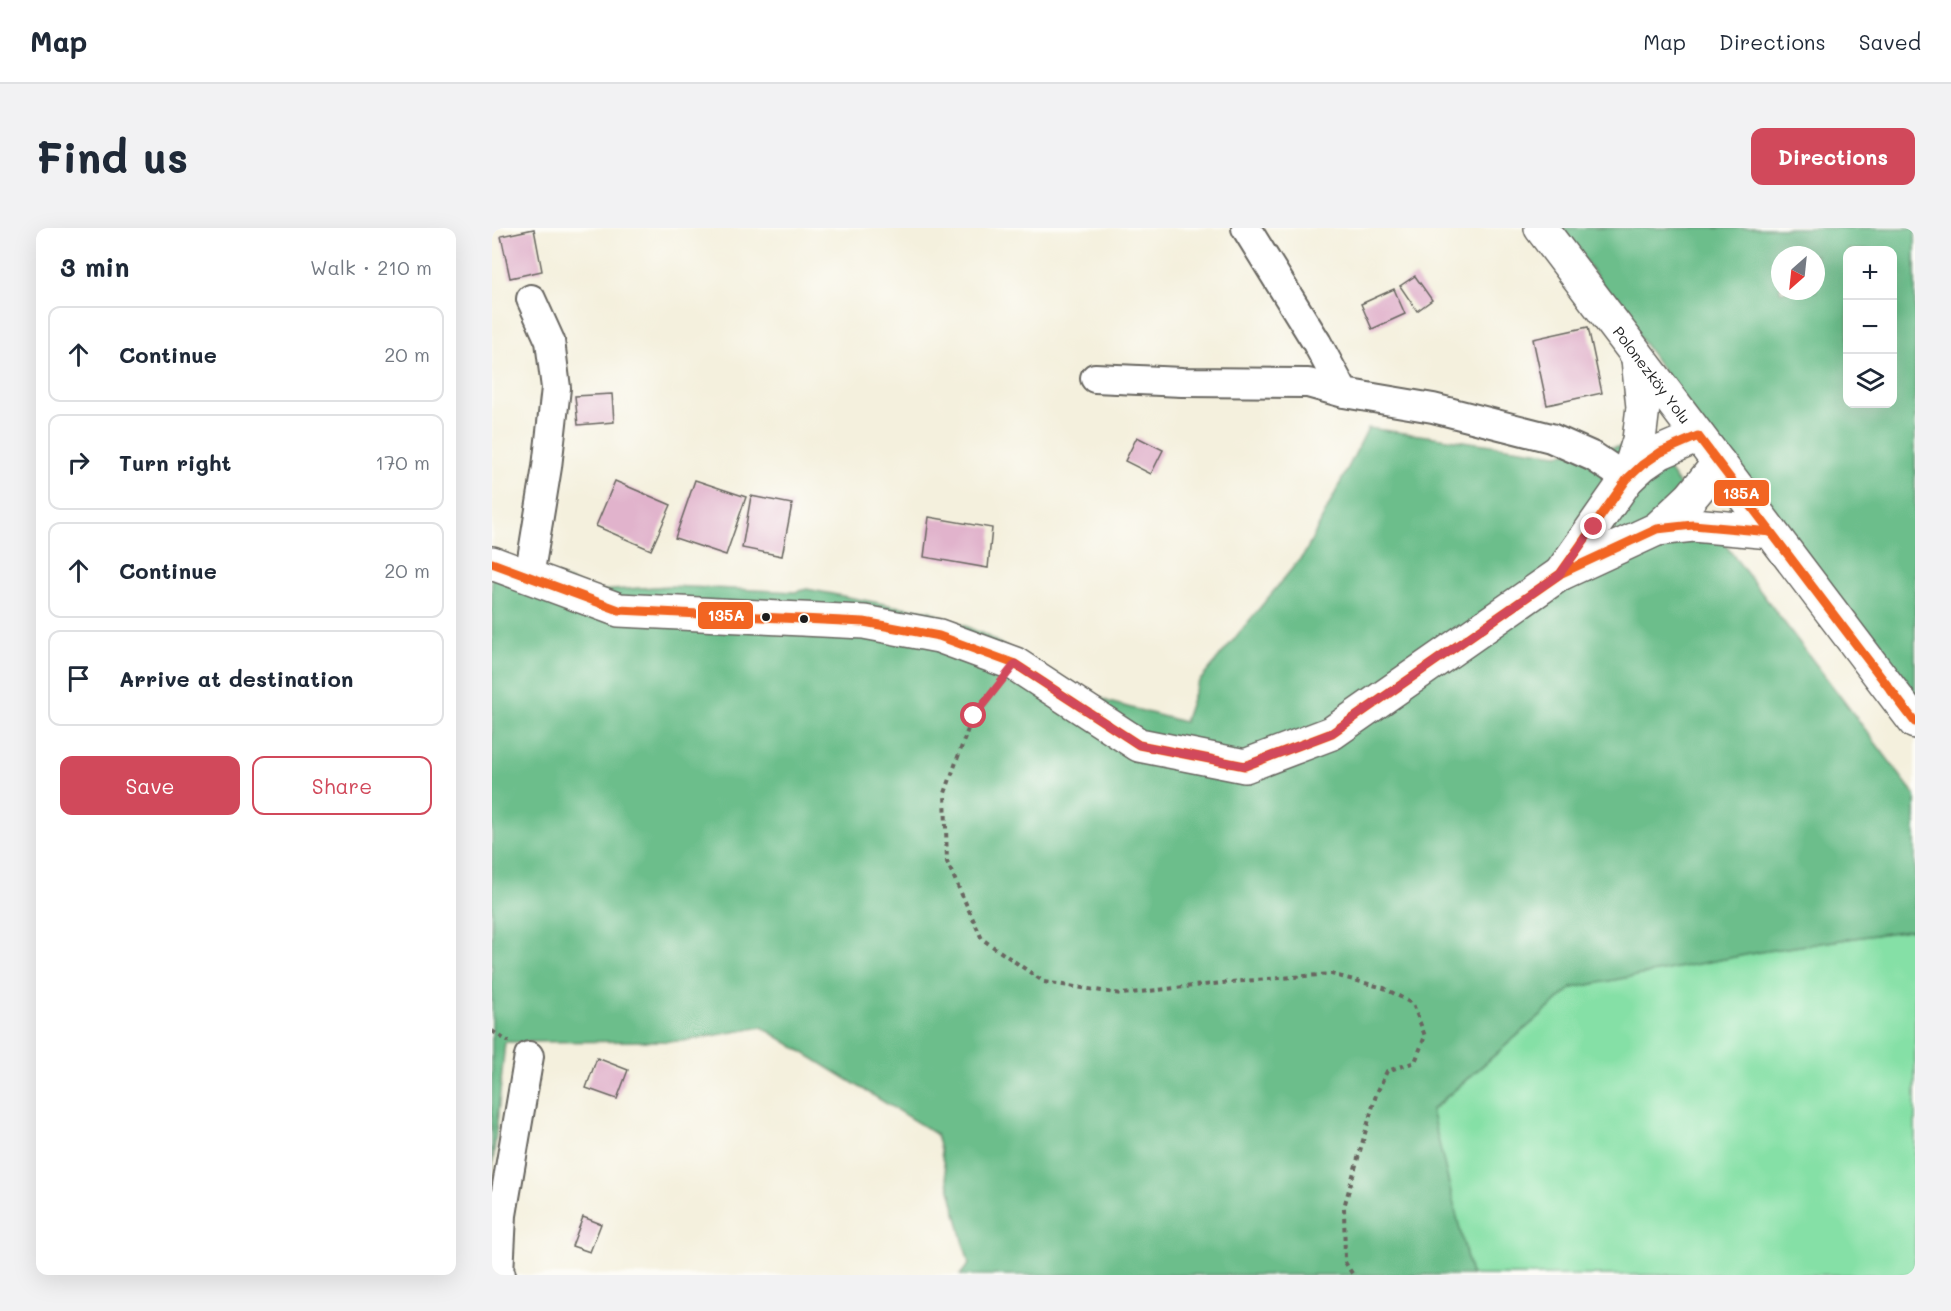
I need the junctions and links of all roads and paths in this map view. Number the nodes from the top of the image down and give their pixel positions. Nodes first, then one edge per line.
1 (1246, 228) edge
2 (1540, 228) edge
3 (531, 299) dead end
4 (1638, 358) junction
5 (1095, 378) dead end
6 (1344, 393) junction
7 (1698, 436) junction
8 (1719, 463) junction
9 (1627, 479) junction
10 (1657, 529) junction
11 (1771, 532) junction
12 (492, 563) edge
13 (1560, 574) junction
14 (529, 577) junction
15 (1015, 664) junction
16 (1915, 722) edge
17 (529, 1056) dead end
18 (501, 1275) edge
19 (1353, 1275) edge

1 - 6 street
2 - 4 street, Polonezköy Yolu
3 - 14 street
4 - 7 street, Polonezköy Yolu
4 - 9 street
5 - 6 street
6 - 9 street
7 - 8 street, Polonezköy Yolu
7 - 9 street
8 - 10 street
8 - 11 street, Polonezköy Yolu
9 - 13 street
10 - 11 street
10 - 13 street
11 - 16 street, Polonezköy Yolu
12 - 14 street
13 - 15 street
14 - 15 street
15 - 19 path
17 - 18 street

